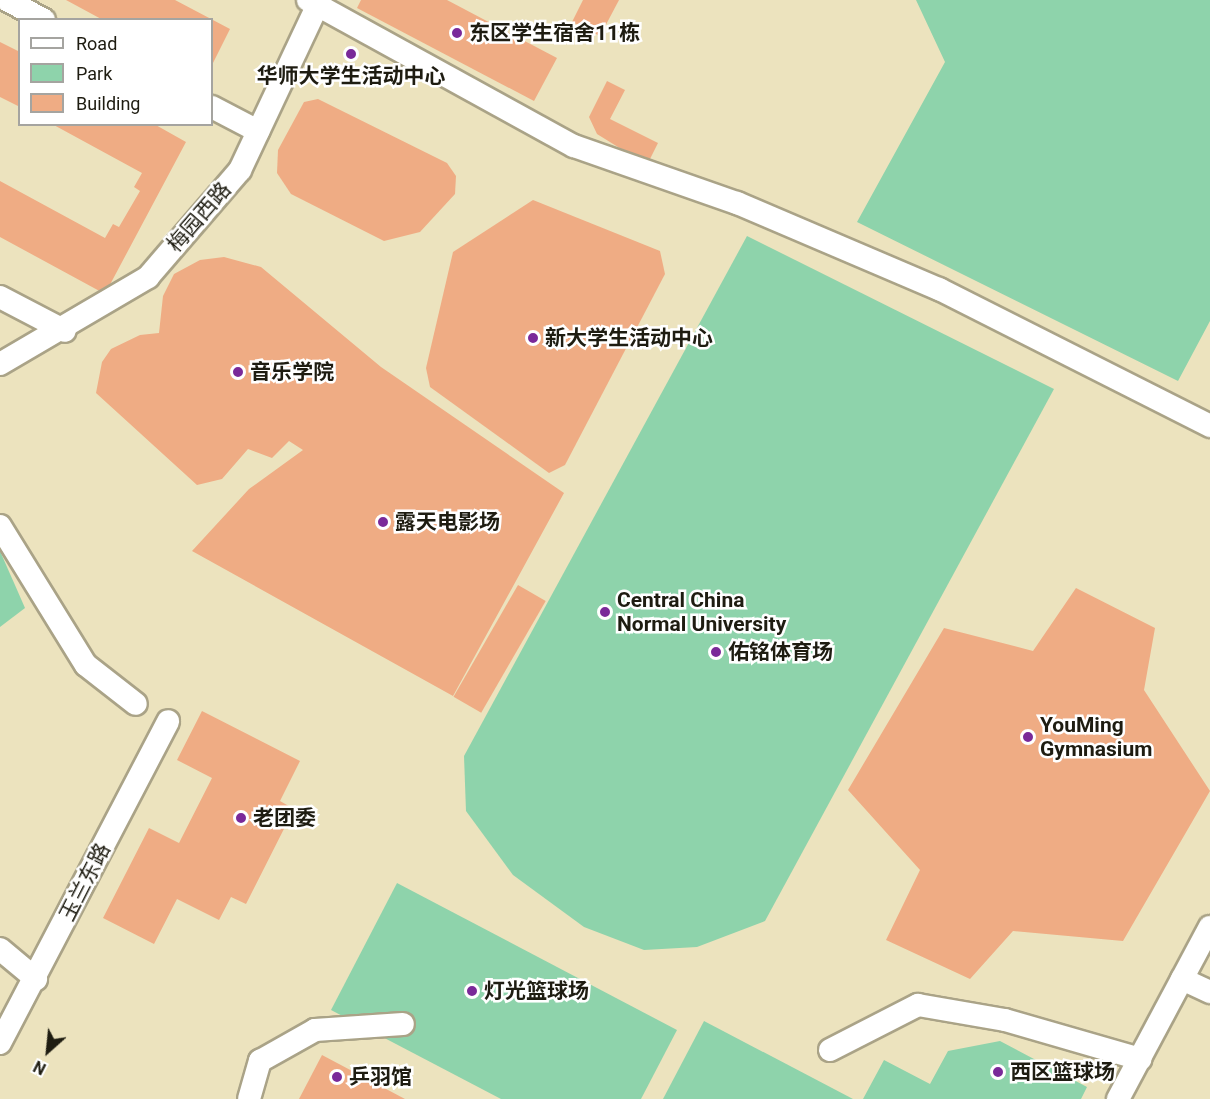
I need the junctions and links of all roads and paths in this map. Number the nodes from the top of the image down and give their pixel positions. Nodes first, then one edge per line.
1 (7, 0) edge
2 (315, 2) edge
3 (40, 18) edge
4 (213, 108) edge
5 (258, 131) junction
6 (0, 297) edge
7 (65, 331) junction
8 (0, 364) edge
9 (1210, 426) edge
10 (0, 526) edge
11 (136, 704) dead end
12 (168, 721) dead end
13 (1210, 927) edge
14 (0, 949) edge
15 (36, 979) junction
16 (1182, 979) junction
17 (1210, 992) edge
18 (403, 1024) dead end
19 (0, 1043) edge
20 (830, 1050) dead end
21 (1140, 1059) junction
22 (249, 1099) edge
23 (1118, 1099) edge

1 - 3 street
2 - 5 street, 梅园西路
2 - 9 street
4 - 5 street
5 - 7 street, 梅园西路
6 - 7 street
7 - 8 street, 梅园西路
10 - 11 street
12 - 15 street, 玉兰东路
13 - 16 street
14 - 15 street
15 - 19 street, 玉兰东路
16 - 17 street
16 - 21 street
18 - 22 street
20 - 21 street
21 - 23 street

